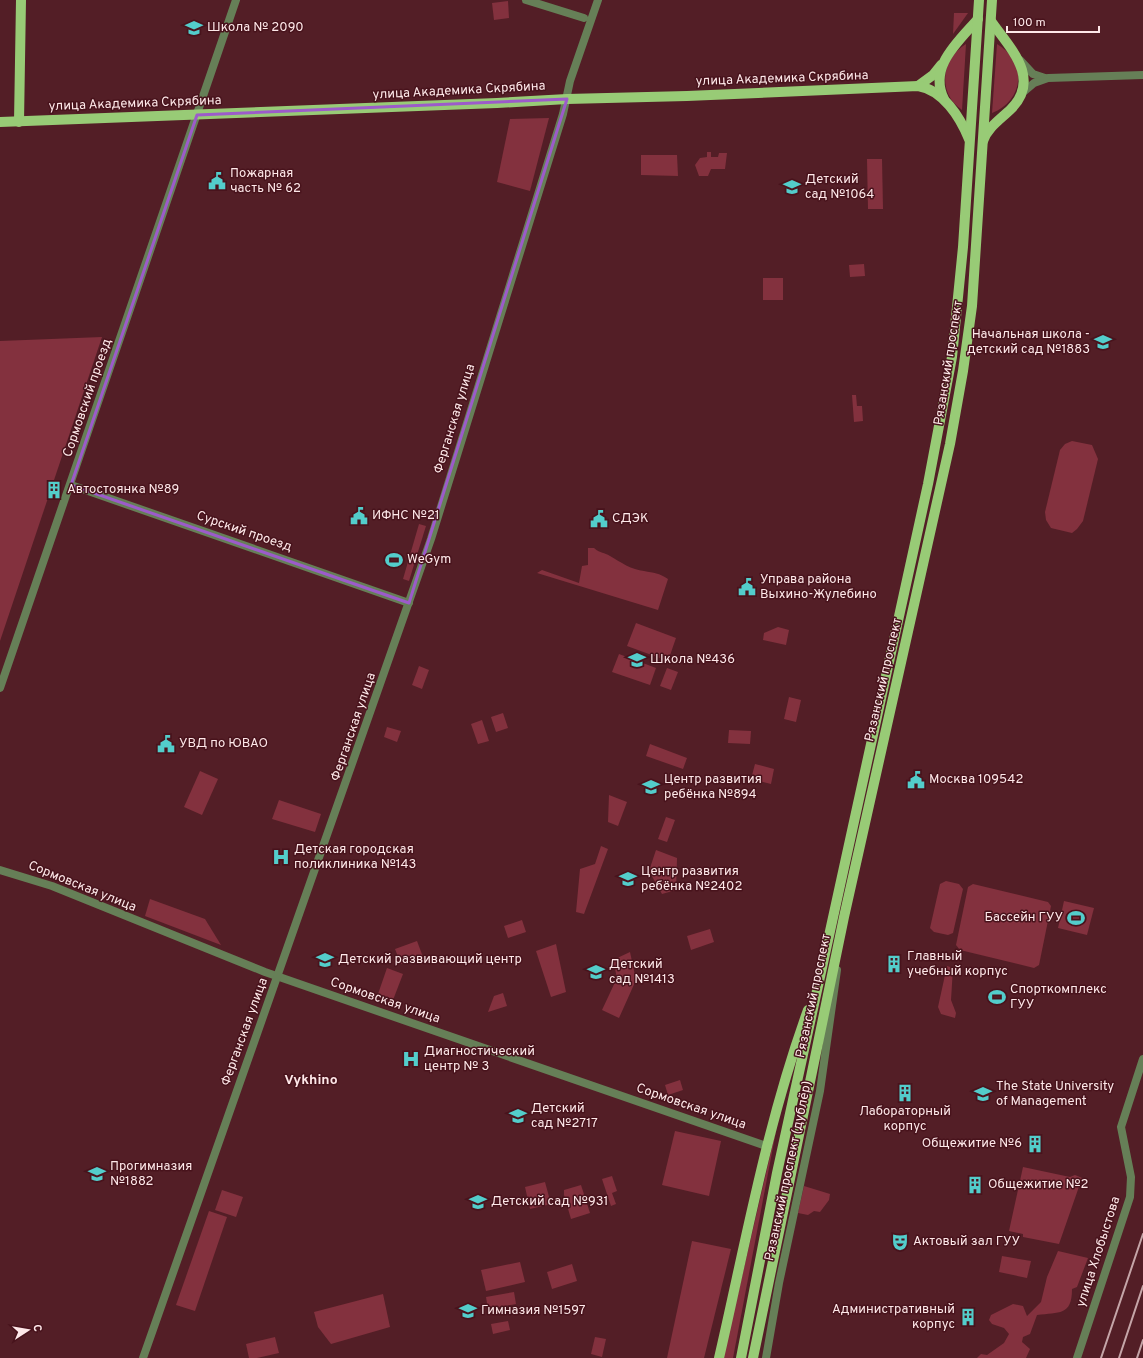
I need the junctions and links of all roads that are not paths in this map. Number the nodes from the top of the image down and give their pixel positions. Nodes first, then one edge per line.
1 (21, 0) edge
2 (236, 0) edge
3 (526, 0) edge
4 (598, 0) edge
5 (979, 0) edge
6 (992, 0) edge
7 (584, 18) dead end
8 (978, 19) junction
9 (991, 21) junction
10 (976, 37) junction
11 (990, 38) junction
12 (954, 46) junction
13 (1015, 53) junction
14 (942, 64) junction
15 (1143, 75) edge
16 (1048, 78) junction
17 (918, 86) junction
18 (1020, 94) junction
19 (567, 98) junction
20 (946, 102) junction
21 (952, 111) junction
22 (1007, 113) junction
23 (197, 115) junction
24 (972, 120) junction
25 (0, 122) edge
26 (19, 122) junction
27 (983, 122) junction
28 (970, 141) junction
29 (982, 143) junction
30 (70, 485) junction
31 (410, 603) junction
32 (0, 688) edge
33 (0, 870) edge
34 (844, 918) junction
35 (822, 971) junction
36 (278, 976) junction
37 (1143, 1059) edge
38 (766, 1146) junction
39 (144, 1357) edge
40 (719, 1358) edge
41 (741, 1358) edge
42 (753, 1358) edge
43 (766, 1358) edge
44 (1077, 1358) edge

1 - 26 main road
2 - 23 street, Сормовский проезд
3 - 7 street
4 - 19 street, Ферганская улица
5 - 8 main road, Рязанский проспект
6 - 9 main road, Рязанский проспект
8 - 10 main road, Рязанский проспект
8 - 12 main road
9 - 11 main road, Рязанский проспект
9 - 13 main road
10 - 11 main road
10 - 12 main road
10 - 24 main road, Рязанский проспект
11 - 13 main road
11 - 27 main road, Рязанский проспект
12 - 14 main road
13 - 16 street
13 - 18 main road
14 - 17 main road
14 - 20 main road
15 - 16 street
16 - 18 street
17 - 19 main road, улица Академика Скрябина
17 - 20 main road
18 - 22 main road
19 - 23 main road, улица Академика Скрябина
19 - 31 street, Ферганская улица
20 - 21 main road
21 - 24 main road
21 - 28 main road
22 - 27 main road
22 - 29 main road
23 - 26 main road, улица Академика Скрябина
23 - 30 street, Сормовский проезд
24 - 27 main road
24 - 28 main road, Рязанский проспект
25 - 26 main road, улица Академика Скрябина
27 - 29 main road, Рязанский проспект
28 - 35 main road, Рязанский проспект
29 - 34 main road, Рязанский проспект
30 - 31 street, Сурский проезд
30 - 32 street, Сормовский проезд
31 - 36 street, Ферганская улица
33 - 36 street, Сормовская улица
34 - 42 main road, Рязанский проспект
34 - 43 street, Рязанский проспект (дублёр)
35 - 38 main road, Рязанский проспект (дублёр)
35 - 41 main road, Рязанский проспект
36 - 38 street, Сормовская улица
36 - 39 street, Ферганская улица
37 - 44 street, улица Хлобыстова
38 - 40 main road, Рязанский проспект (дублёр)

